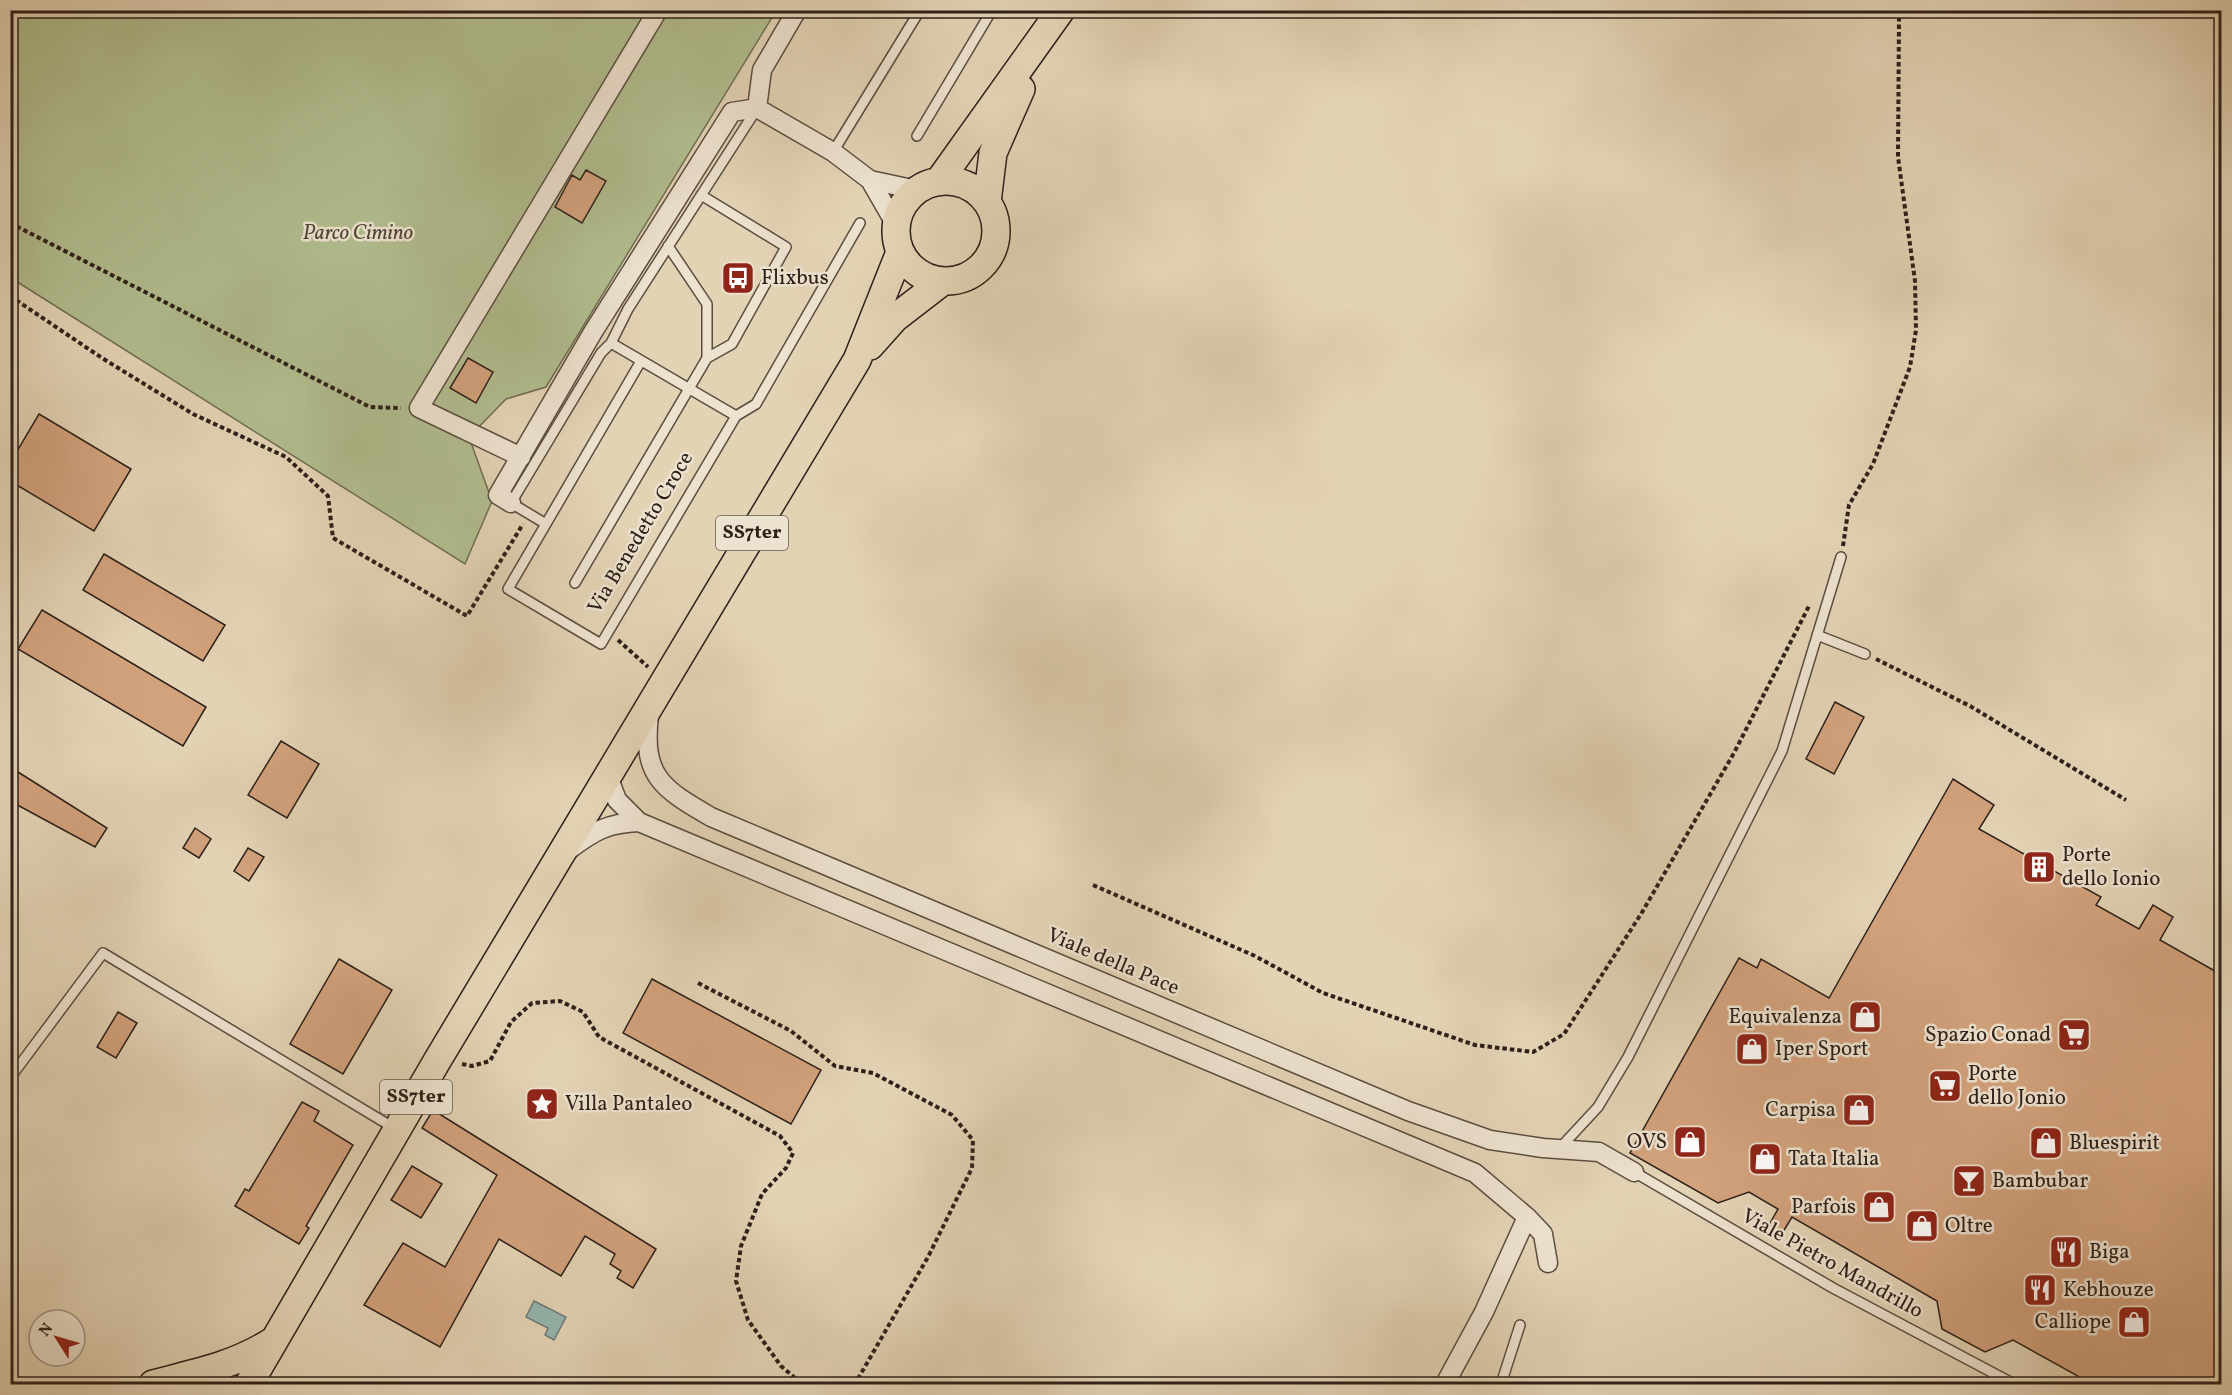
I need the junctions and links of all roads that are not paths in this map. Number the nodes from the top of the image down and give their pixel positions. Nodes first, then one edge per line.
1 (658, 10) edge
2 (797, 10) edge
3 (920, 10) edge
4 (992, 10) edge
5 (1062, 10) edge
6 (757, 108) junction
7 (917, 136) dead end
8 (833, 152) junction
9 (870, 180) junction
10 (928, 186) junction
11 (701, 195) junction
12 (987, 202) junction
13 (860, 223) dead end
14 (896, 225) junction
15 (668, 246) junction
16 (900, 252) junction
17 (943, 281) junction
18 (611, 343) junction
19 (707, 358) junction
20 (857, 360) junction
21 (641, 361) junction
22 (690, 389) junction
23 (736, 417) junction
24 (520, 457) junction
25 (511, 503) junction
26 (546, 524) junction
27 (1840, 554) road end
28 (574, 583) dead end
29 (1817, 635) junction
30 (1865, 654) road end
31 (650, 707) junction
32 (608, 776) junction
33 (639, 822) junction
34 (559, 858) junction
35 (10, 1078) edge
36 (396, 1130) junction
37 (1558, 1150) junction
38 (1634, 1172) joint
39 (1527, 1217) junction
40 (1548, 1263) dead end
41 (1520, 1325) dead end
42 (276, 1338) junction
43 (153, 1384) edge
44 (249, 1384) edge
45 (1445, 1384) edge
46 (1501, 1384) edge
47 (2014, 1384) edge

1 - 24 street
2 - 6 street
3 - 8 lane
4 - 7 lane
5 - 10 main road
5 - 12 main road
6 - 8 street
6 - 11 lane
6 - 24 street
8 - 9 street
9 - 10 street
9 - 14 street
10 - 12 main road
10 - 14 main road
11 - 15 lane
11 - 19 lane
12 - 17 main road
13 - 23 lane, Via Benedetto Croce
14 - 16 main road
15 - 18 lane
15 - 19 lane
16 - 17 main road
16 - 20 main road
17 - 20 main road
18 - 21 lane
18 - 25 lane
19 - 22 lane
20 - 31 main road, SS7ter
21 - 22 lane
21 - 26 lane, Via Benedetto Croce
22 - 23 lane
22 - 28 lane
23 - 26 lane, Via Benedetto Croce
24 - 25 street
25 - 26 lane
27 - 29 lane
29 - 30 lane
29 - 37 lane
31 - 32 main road, SS7ter
31 - 37 street, Viale della Pace
32 - 33 street
32 - 34 main road, SS7ter
33 - 34 street
33 - 39 street
34 - 36 main road, SS7ter
35 - 36 lane
36 - 42 main road, SS7ter
37 - 38 street, Viale della Pace
38 - 47 lane, Viale Pietro Mandrillo
39 - 40 street
39 - 45 street
41 - 46 lane
42 - 43 main road, SS7ter
42 - 44 main road, SS7ter

